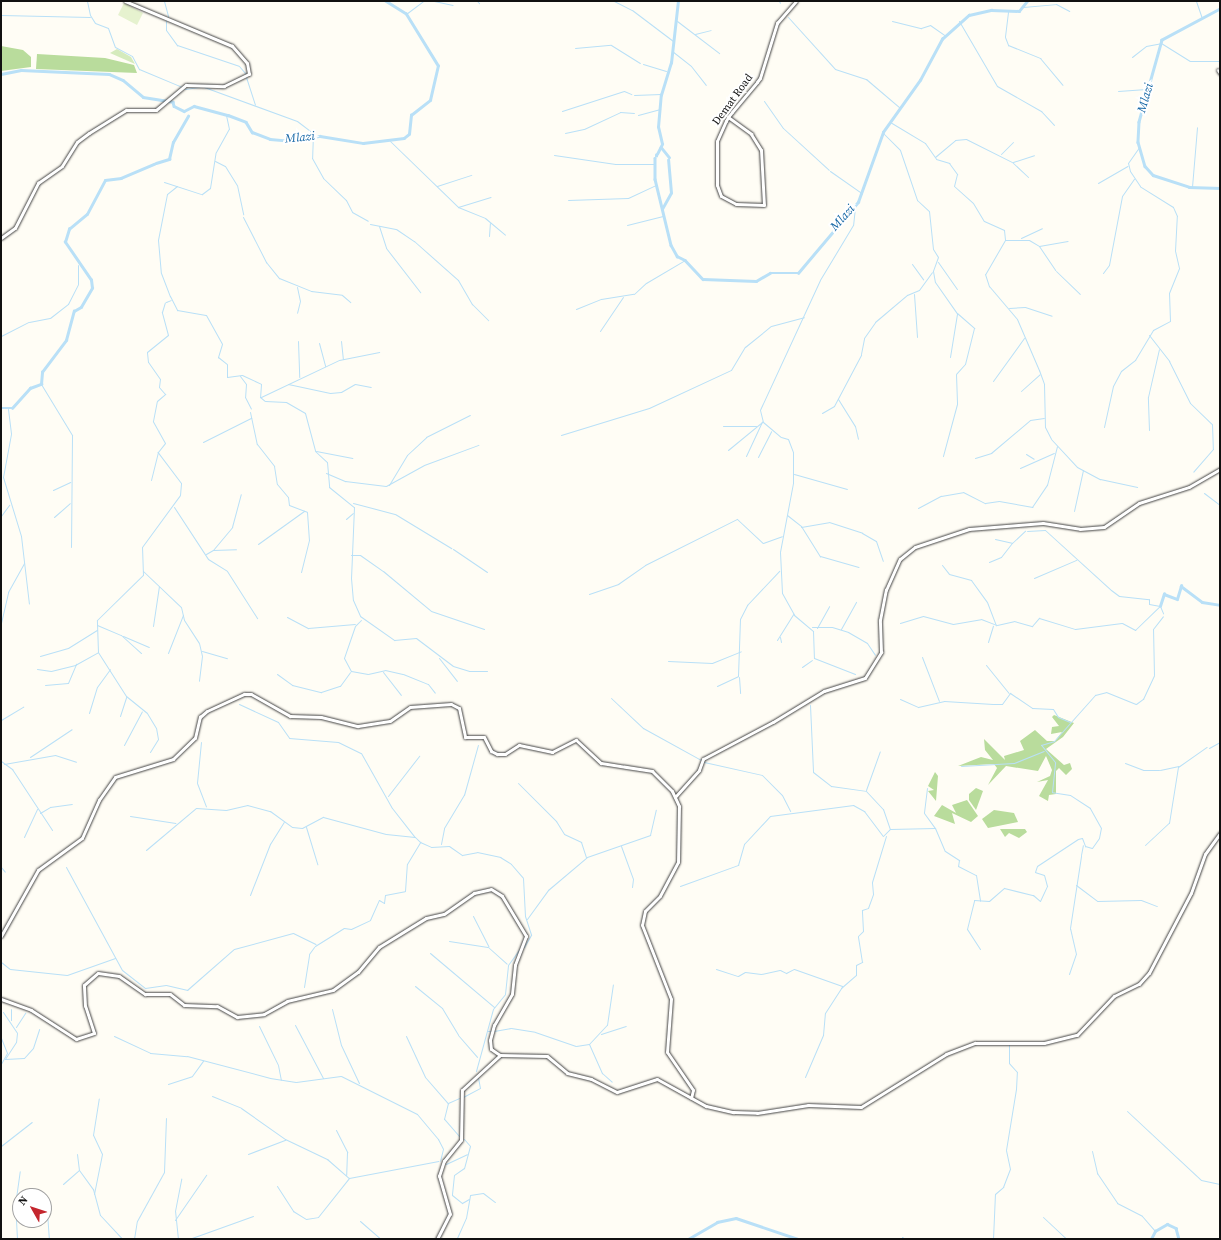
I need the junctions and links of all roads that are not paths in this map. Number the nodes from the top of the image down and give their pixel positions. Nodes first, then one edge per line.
1 (125, 1) edge
2 (796, 1) edge
3 (728, 117) junction
4 (1, 238) edge
5 (1220, 469) edge
6 (675, 797) junction
7 (1220, 833) edge
8 (1, 936) edge
9 (1, 999) edge
10 (500, 1055) junction
11 (693, 1098) junction
12 (437, 1239) edge

1 - 4 street
2 - 3 street, Demat Road
3 - 3 street, Demat Road
5 - 6 street
6 - 8 street
6 - 11 street
7 - 11 street
9 - 10 street
10 - 11 street
10 - 12 street

